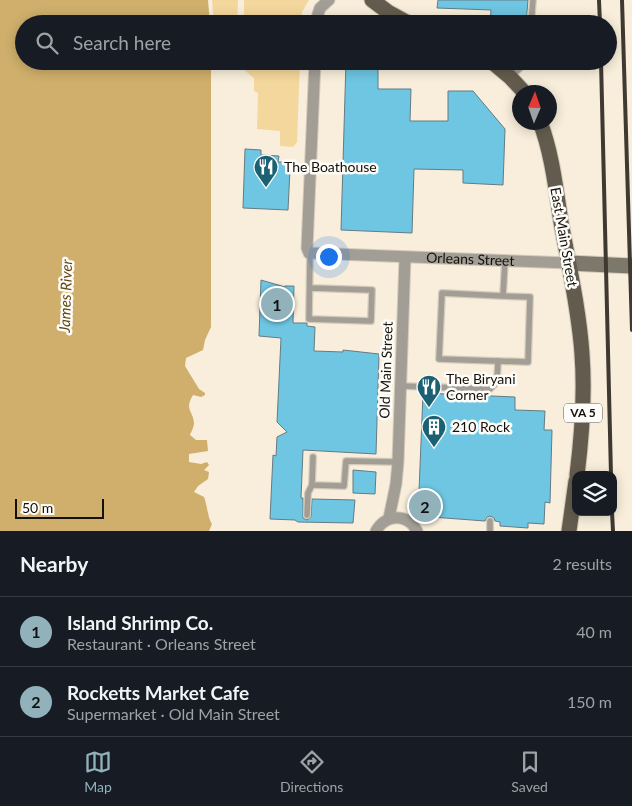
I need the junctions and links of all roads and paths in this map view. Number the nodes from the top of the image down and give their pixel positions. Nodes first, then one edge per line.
1 (328, 0) edge
2 (372, 0) edge
3 (532, 0) edge
4 (318, 15) edge
5 (394, 15) edge
6 (531, 15) edge
7 (315, 70) edge
8 (502, 70) edge
9 (517, 70) edge
10 (510, 77) junction
11 (517, 85) edge
12 (543, 130) edge
13 (309, 253) junction
14 (405, 258) junction
15 (505, 261) junction
16 (569, 263) junction
17 (632, 266) edge
18 (310, 288) junction
19 (503, 296) junction
20 (498, 361) junction
21 (401, 386) junction
22 (313, 457) dead end
23 (398, 462) junction
24 (577, 471) edge
25 (396, 484) junction
26 (312, 485) junction
27 (572, 510) edge
28 (307, 515) dead end
29 (389, 518) junction
30 (403, 518) junction
31 (490, 521) dead end
32 (376, 531) edge
33 (416, 531) edge
34 (490, 531) edge
35 (569, 531) edge

1 - 4 street
2 - 5 main road
3 - 6 lane
7 - 13 street
8 - 10 main road
9 - 10 lane
10 - 11 main road
12 - 16 main road, East Main Street / VA 5
13 - 14 street, Orleans Street
13 - 18 lane
14 - 15 street, Orleans Street
14 - 21 street, Old Main Street
15 - 16 street, Orleans Street
15 - 19 lane
16 - 17 street, Orleans Street
16 - 24 main road, East Main Street / VA 5
18 - 18 lane
19 - 20 lane
19 - 20 lane
20 - 21 lane
21 - 23 street, Old Main Street
22 - 26 lane
23 - 25 street, Old Main Street
23 - 26 lane
25 - 29 street, Old Main Street
25 - 30 street, Old Main Street
26 - 28 lane
27 - 35 main road
29 - 30 street
29 - 32 street
30 - 33 street
31 - 34 lane

